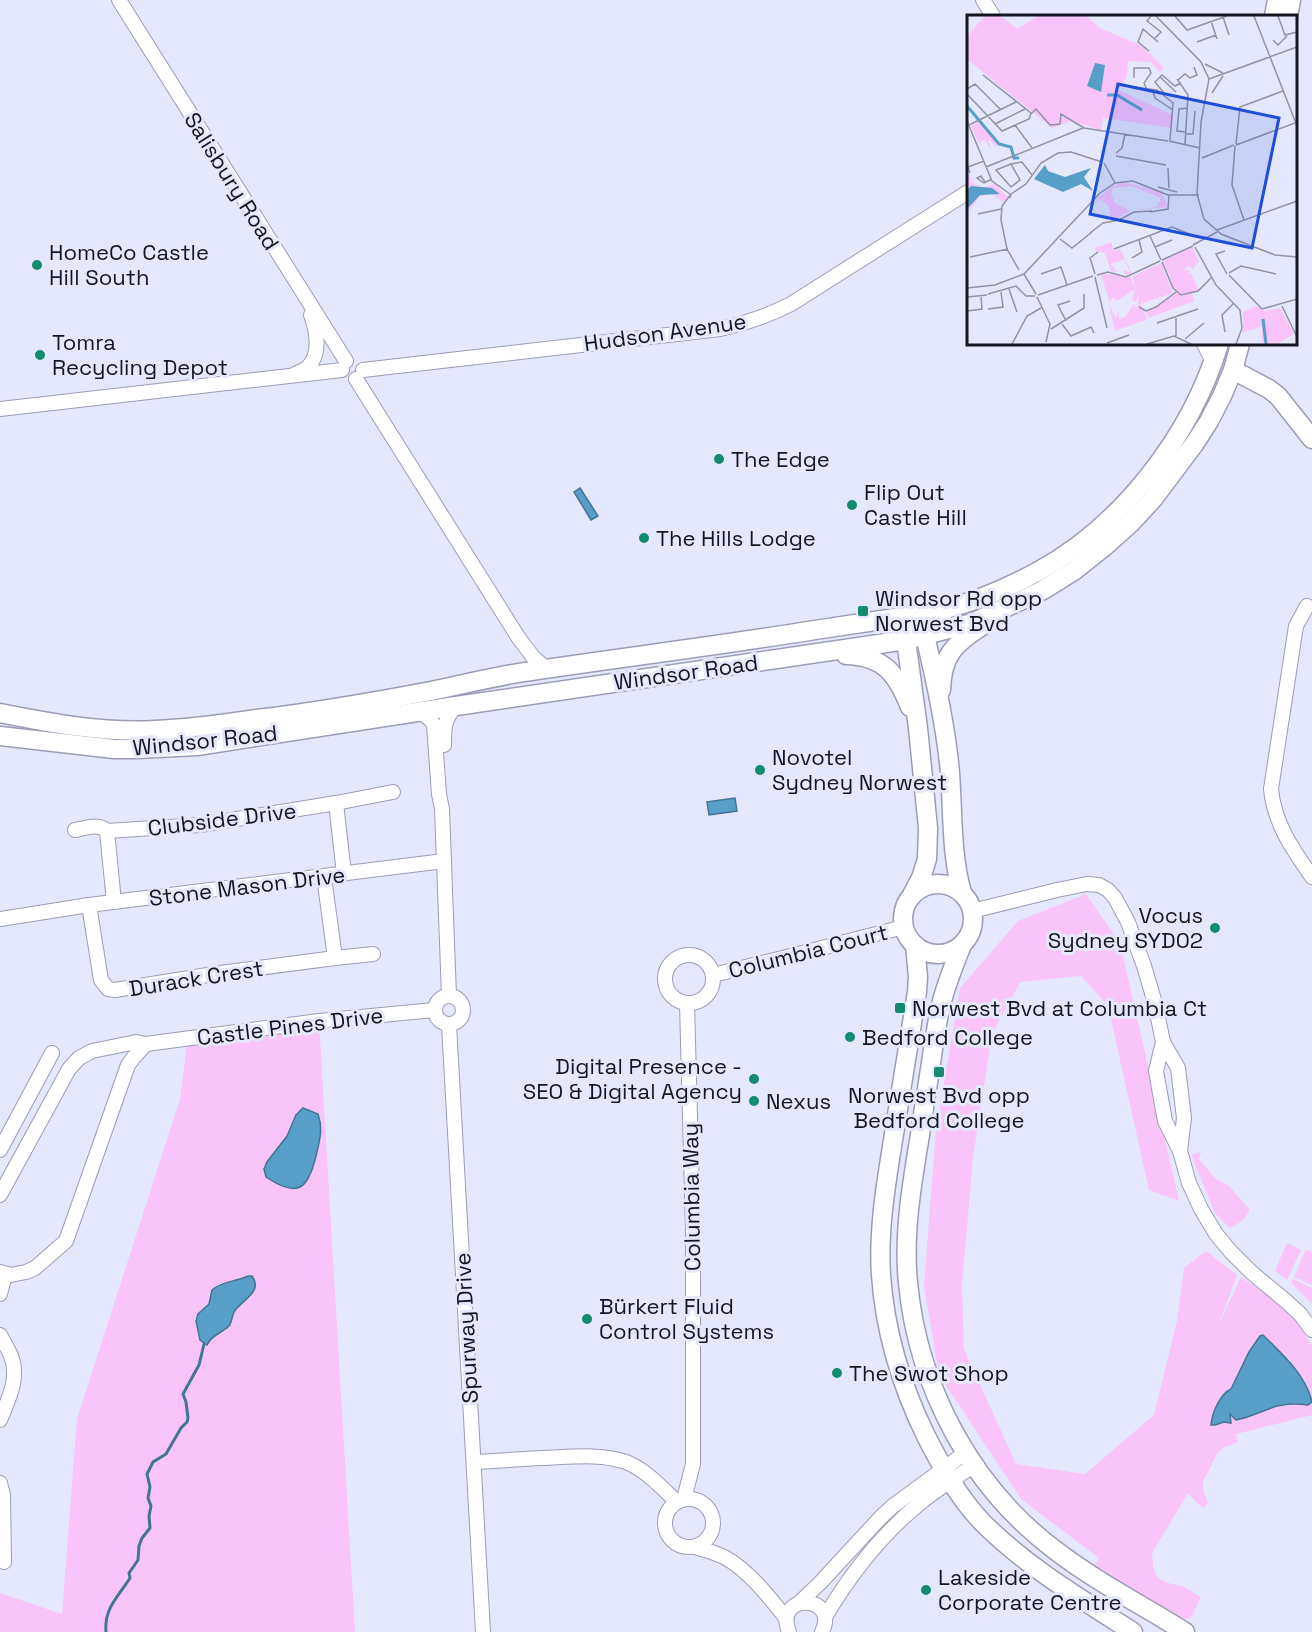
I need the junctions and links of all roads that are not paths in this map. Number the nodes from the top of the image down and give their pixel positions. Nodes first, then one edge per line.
1 (119, 0) edge
2 (983, 0) edge
3 (1277, 0) edge
4 (1291, 0) edge
5 (992, 15) edge
6 (1274, 15) edge
7 (1288, 15) edge
8 (967, 193) edge
9 (303, 293) junction
10 (1204, 345) edge
11 (1219, 345) edge
12 (1240, 345) edge
13 (344, 366) junction
14 (1233, 370) junction
15 (1211, 372) junction
16 (359, 374) junction
17 (290, 376) junction
18 (0, 409) edge
19 (1189, 417) junction
20 (1312, 439) edge
21 (1020, 601) junction
22 (1308, 606) dead end
23 (909, 616) junction
24 (925, 636) junction
25 (518, 637) junction
26 (906, 640) junction
27 (815, 654) junction
28 (547, 669) junction
29 (514, 674) junction
30 (456, 706) junction
31 (419, 711) junction
32 (0, 713) edge
33 (944, 724) junction
34 (918, 728) junction
35 (0, 736) edge
36 (393, 792) dead end
37 (336, 803) junction
38 (442, 809) junction
39 (75, 830) dead end
40 (107, 831) junction
41 (444, 861) junction
42 (344, 874) junction
43 (324, 877) junction
44 (1312, 877) edge
45 (962, 892) junction
46 (912, 895) junction
47 (114, 902) junction
48 (89, 905) junction
49 (972, 911) junction
50 (0, 919) edge
51 (904, 927) junction
52 (915, 945) junction
53 (962, 945) junction
54 (373, 954) dead end
55 (335, 958) junction
56 (713, 975) junction
57 (449, 996) junction
58 (687, 1003) junction
59 (434, 1010) junction
60 (449, 1025) junction
61 (1163, 1042) junction
62 (146, 1044) junction
63 (51, 1053) dead end
64 (2, 1144) edge
65 (1180, 1151) junction
66 (0, 1194) edge
67 (2, 1273) edge
68 (0, 1293) edge
69 (1312, 1330) edge
70 (0, 1335) edge
71 (0, 1420) edge
72 (969, 1459) junction
73 (474, 1462) junction
74 (693, 1464) junction
75 (947, 1475) junction
76 (0, 1483) edge
77 (680, 1500) junction
78 (699, 1500) junction
79 (714, 1526) junction
80 (695, 1547) junction
81 (728, 1559) junction
82 (4, 1562) dead end
83 (762, 1588) junction
84 (797, 1604) junction
85 (826, 1626) edge
86 (786, 1627) edge
87 (483, 1632) edge
88 (1133, 1632) edge
89 (1185, 1632) edge

1 - 9 street, Salisbury Road
2 - 5 street
3 - 6 main road
4 - 7 main road
8 - 16 street, Hudson Avenue
9 - 13 street, Salisbury Road
9 - 17 street
10 - 15 street
11 - 15 main road, Windsor Road
12 - 14 main road, Windsor Road
13 - 16 street
13 - 17 street
14 - 19 main road
14 - 20 main road
14 - 21 main road, Windsor Road
15 - 19 main road, Windsor Road
16 - 25 street
17 - 18 street
19 - 23 main road, Windsor Road
21 - 24 main road, Windsor Road
21 - 33 main road
22 - 44 street
23 - 24 main road
23 - 26 main road
23 - 28 main road, Windsor Road
24 - 26 main road, Windsor Road
24 - 33 main road
25 - 28 street
25 - 29 street
26 - 27 main road, Windsor Road
26 - 34 main road
27 - 30 main road, Windsor Road
27 - 34 main road
28 - 29 main road, Windsor Road
29 - 32 main road, Windsor Road
30 - 31 main road, Windsor Road
30 - 38 street
31 - 35 main road, Windsor Road
31 - 38 street
33 - 45 main road
34 - 46 main road
36 - 37 street, Clubside Drive
37 - 40 street, Clubside Drive
37 - 42 street
38 - 41 street
39 - 40 street, Clubside Drive
40 - 47 street
41 - 42 street, Stone Mason Drive
41 - 57 street
42 - 43 street, Stone Mason Drive
43 - 47 street, Stone Mason Drive
43 - 55 street
45 - 46 main road
45 - 49 main road
46 - 51 main road
47 - 48 street, Stone Mason Drive
48 - 50 street, Stone Mason Drive
48 - 55 street, Durack Crest
49 - 53 main road
49 - 61 street
51 - 52 main road
51 - 56 street, Columbia Court
52 - 53 main road
52 - 75 main road
53 - 72 main road
54 - 55 street, Durack Crest
56 - 58 street
56 - 58 street
57 - 59 street
57 - 60 street
58 - 74 street, Columbia Way
59 - 60 street
59 - 62 street, Castle Pines Drive
60 - 73 street, Spurway Drive
61 - 65 street
61 - 65 street
62 - 66 street, Castle Pines Drive
62 - 67 street
63 - 64 street
65 - 69 street
67 - 68 street
70 - 71 street
72 - 75 street
72 - 89 main road
73 - 77 street
73 - 87 street, Spurway Drive
74 - 77 street, Columbia Way
74 - 78 street, Columbia Way
75 - 84 street
75 - 85 street
75 - 88 main road
76 - 82 street
77 - 78 street
77 - 80 street
78 - 79 street
79 - 80 street
79 - 81 street
80 - 81 street
81 - 83 street
83 - 84 street
83 - 86 street
84 - 85 street
84 - 86 street

